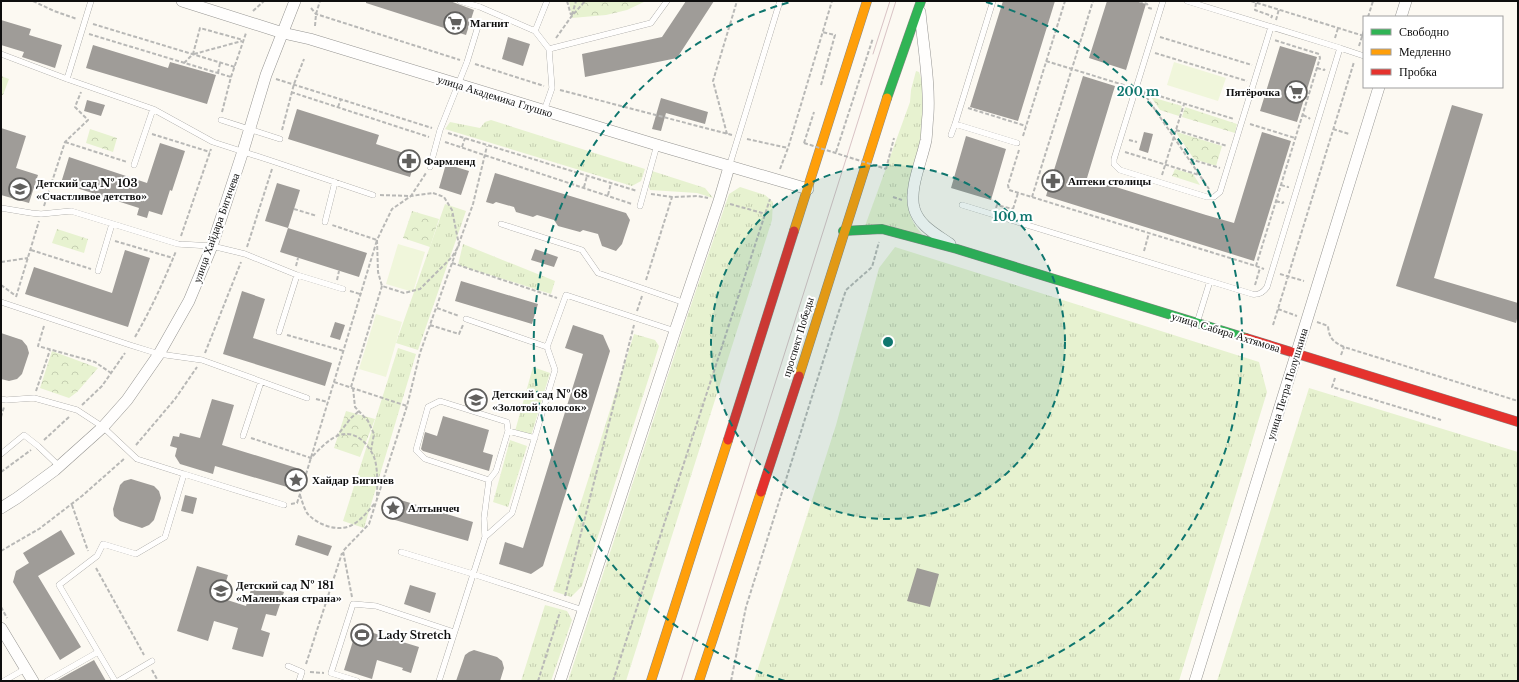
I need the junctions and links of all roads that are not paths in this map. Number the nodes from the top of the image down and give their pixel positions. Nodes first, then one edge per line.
1 (91, 1) edge
2 (182, 1) edge
3 (295, 1) edge
4 (460, 1) edge
5 (547, 1) edge
6 (668, 1) edge
7 (780, 1) edge
8 (867, 1) edge
9 (993, 1) edge
10 (1163, 1) edge
11 (1188, 1) edge
12 (1406, 1) edge
13 (920, 4) edge
14 (1401, 16) edge
15 (479, 23) dead end
16 (1271, 27) junction
17 (535, 31) junction
18 (283, 33) junction
19 (1340, 48) junction
20 (549, 49) junction
21 (1, 54) edge
22 (1363, 56) edge
23 (67, 80) junction
24 (458, 84) junction
25 (1379, 88) edge
26 (153, 109) junction
27 (544, 111) junction
28 (220, 120) road end
29 (955, 124) junction
30 (249, 129) junction
31 (952, 135) dead end
32 (280, 140) dead end
33 (1019, 143) road end
34 (657, 146) junction
35 (243, 151) junction
36 (134, 165) road end
37 (430, 167) road end
38 (729, 167) junction
39 (335, 182) junction
40 (808, 189) junction
41 (373, 195) road end
42 (962, 205) dead end
43 (640, 206) road end
44 (1, 208) edge
45 (326, 220) road end
46 (112, 224) junction
47 (500, 224) dead end
48 (843, 231) junction
49 (212, 246) junction
50 (957, 249) junction
51 (98, 271) road end
52 (297, 275) junction
53 (1210, 281) junction
54 (343, 289) dead end
55 (1, 302) edge
56 (685, 303) junction
57 (466, 319) road end
58 (1197, 323) junction
59 (675, 331) junction
60 (279, 332) road end
61 (547, 347) junction
62 (159, 354) junction
63 (1297, 354) junction
64 (261, 382) junction
65 (307, 398) road end
66 (1, 399) edge
67 (1518, 422) edge
68 (103, 427) junction
69 (508, 431) junction
70 (243, 436) road end
71 (534, 438) junction
72 (1, 454) edge
73 (59, 466) junction
74 (184, 474) junction
75 (489, 480) junction
76 (284, 505) road end
77 (1, 508) edge
78 (485, 537) junction
79 (401, 552) dead end
80 (474, 574) junction
81 (583, 610) junction
82 (1, 628) edge
83 (454, 632) junction
84 (98, 652) junction
85 (150, 662) road end
86 (288, 666) dead end
87 (25, 669) junction
88 (4, 681) edge
89 (33, 681) edge
90 (47, 681) edge
91 (115, 681) edge
92 (118, 681) edge
93 (299, 681) edge
94 (357, 681) edge
95 (439, 681) edge
96 (560, 681) edge
97 (651, 681) edge
98 (699, 681) edge
99 (1195, 681) edge

1 - 23 lane
2 - 18 street, улица Академика Глушко
3 - 18 street, улица Хайдара Бигичева
4 - 17 lane
5 - 17 lane
6 - 20 lane
7 - 38 lane
8 - 40 main road
9 - 29 lane
10 - 16 lane
11 - 16 lane
12 - 14 street
13 - 48 main road, проспект Победы
13 - 50 street, улица Сабира Ахтямова
15 - 24 lane
16 - 19 lane
17 - 20 lane
18 - 24 street, улица Академика Глушко
18 - 30 street, улица Хайдара Бигичева
19 - 22 lane
19 - 53 lane
20 - 27 lane
21 - 23 lane
23 - 26 lane
24 - 27 street, улица Академика Глушко
24 - 37 lane
25 - 63 street, улица Петра Полушкина
26 - 35 lane
26 - 36 lane
27 - 34 street, улица Академика Глушко
28 - 30 lane
29 - 31 lane
29 - 33 lane
30 - 32 lane
30 - 35 street, улица Хайдара Бигичева
34 - 38 street, улица Академика Глушко
34 - 43 lane
35 - 39 lane
35 - 49 street, улица Хайдара Бигичева
38 - 40 street, улица Академика Глушко
38 - 56 street
39 - 41 lane
39 - 45 lane
40 - 97 main road
42 - 53 lane
44 - 46 lane
46 - 49 lane
46 - 51 lane
47 - 56 lane
48 - 50 main road, улица Сабира Ахтямова
48 - 98 main road, проспект Победы
49 - 52 lane
49 - 62 street, улица Хайдара Бигичева
50 - 58 main road, улица Сабира Ахтямова
52 - 54 lane
52 - 60 lane
53 - 58 lane
55 - 62 lane
56 - 59 street
57 - 61 lane
58 - 63 main road, улица Сабира Ахтямова
59 - 61 lane
59 - 81 street
61 - 71 lane
62 - 64 lane
62 - 68 street, улица Хайдара Бигичева
63 - 67 main road, улица Сабира Ахтямова
63 - 99 street, улица Петра Полушкина
64 - 65 lane
64 - 70 lane
66 - 68 lane
68 - 73 street, улица Хайдара Бигичева
68 - 74 lane
69 - 71 lane
69 - 75 lane
69 - 75 lane
71 - 78 lane
72 - 73 lane
73 - 77 street, улица Хайдара Бигичева
74 - 76 lane
74 - 84 lane
75 - 78 lane
78 - 80 lane
79 - 80 lane
80 - 81 lane
80 - 83 lane
81 - 96 street
82 - 87 street
83 - 94 lane
83 - 95 lane
84 - 90 lane
84 - 91 lane
85 - 92 lane
86 - 93 lane
87 - 88 lane
87 - 89 street

